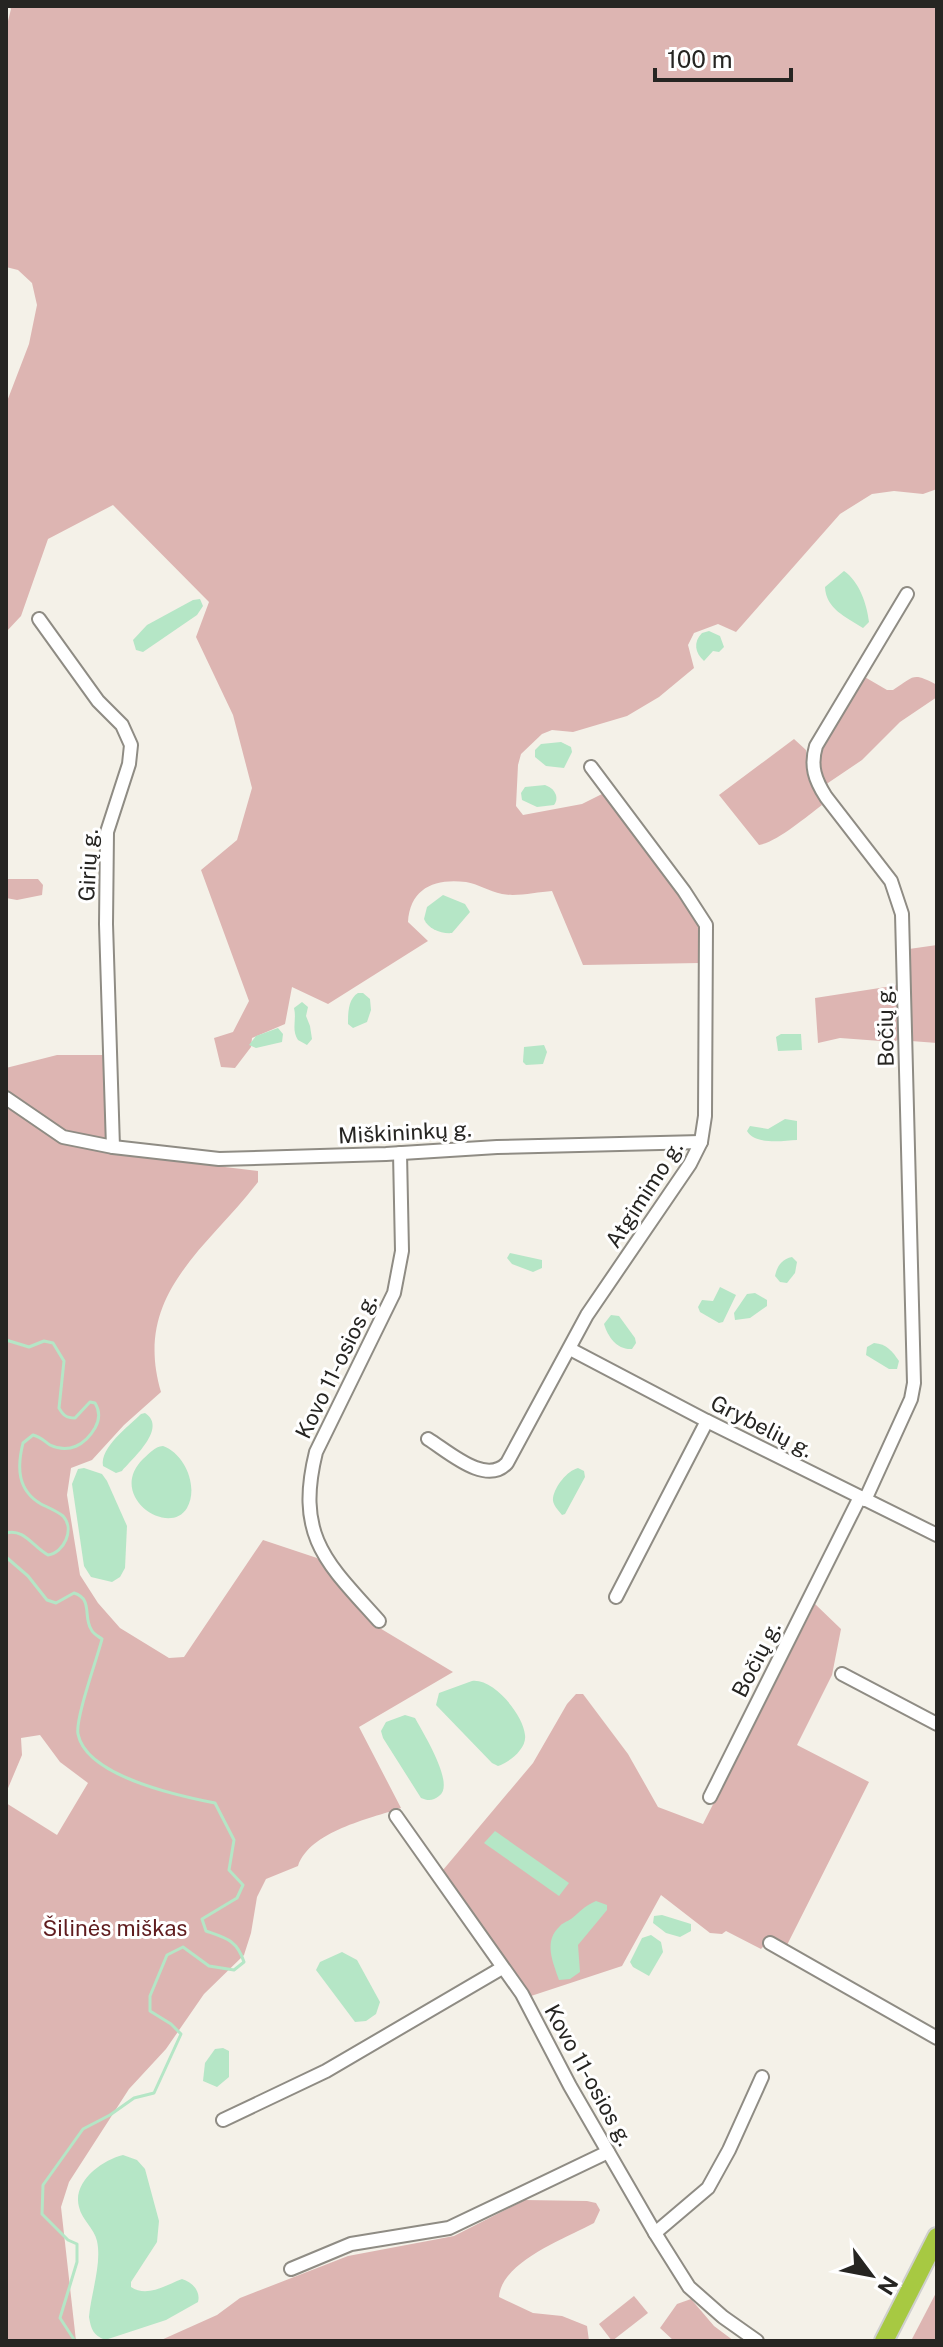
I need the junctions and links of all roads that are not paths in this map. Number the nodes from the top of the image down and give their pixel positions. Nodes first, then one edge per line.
1 (907, 594) dead end
2 (39, 619) dead end
3 (591, 767) dead end
4 (6, 1098) edge
5 (701, 1142) junction
6 (113, 1147) junction
7 (400, 1153) junction
8 (570, 1349) junction
9 (707, 1421) junction
10 (428, 1439) dead end
11 (863, 1498) junction
12 (937, 1535) edge
13 (616, 1597) dead end
14 (379, 1621) dead end
15 (842, 1674) dead end
16 (937, 1724) edge
17 (710, 1797) dead end
18 (396, 1816) dead end
19 (770, 1943) dead end
20 (502, 1968) junction
21 (937, 2038) edge
22 (762, 2077) dead end
23 (223, 2120) dead end
24 (608, 2152) junction
25 (655, 2233) junction
26 (937, 2237) edge
27 (291, 2269) dead end
28 (757, 2341) edge
29 (884, 2341) edge

1 - 11 street, Bočių g.
2 - 6 street, Girių g.
3 - 5 street, Atgimimo g.
4 - 6 street, Miškininkų g.
5 - 7 street, Miškininkų g.
5 - 8 street, Atgimimo g.
6 - 7 street, Miškininkų g.
7 - 14 street, Kovo 11-osios g.
8 - 9 street, Grybelių g.
8 - 10 street, Atgimimo g.
9 - 11 street, Grybelių g.
9 - 13 street
11 - 12 street, Grybelių g.
11 - 17 street, Bočių g.
15 - 16 street
18 - 20 street, Kovo 11-osios g.
19 - 21 street
20 - 23 street
20 - 24 street, Kovo 11-osios g.
22 - 25 street
24 - 25 street, Kovo 11-osios g.
24 - 27 street
25 - 28 street, Kovo 11-osios g.
26 - 29 highway

